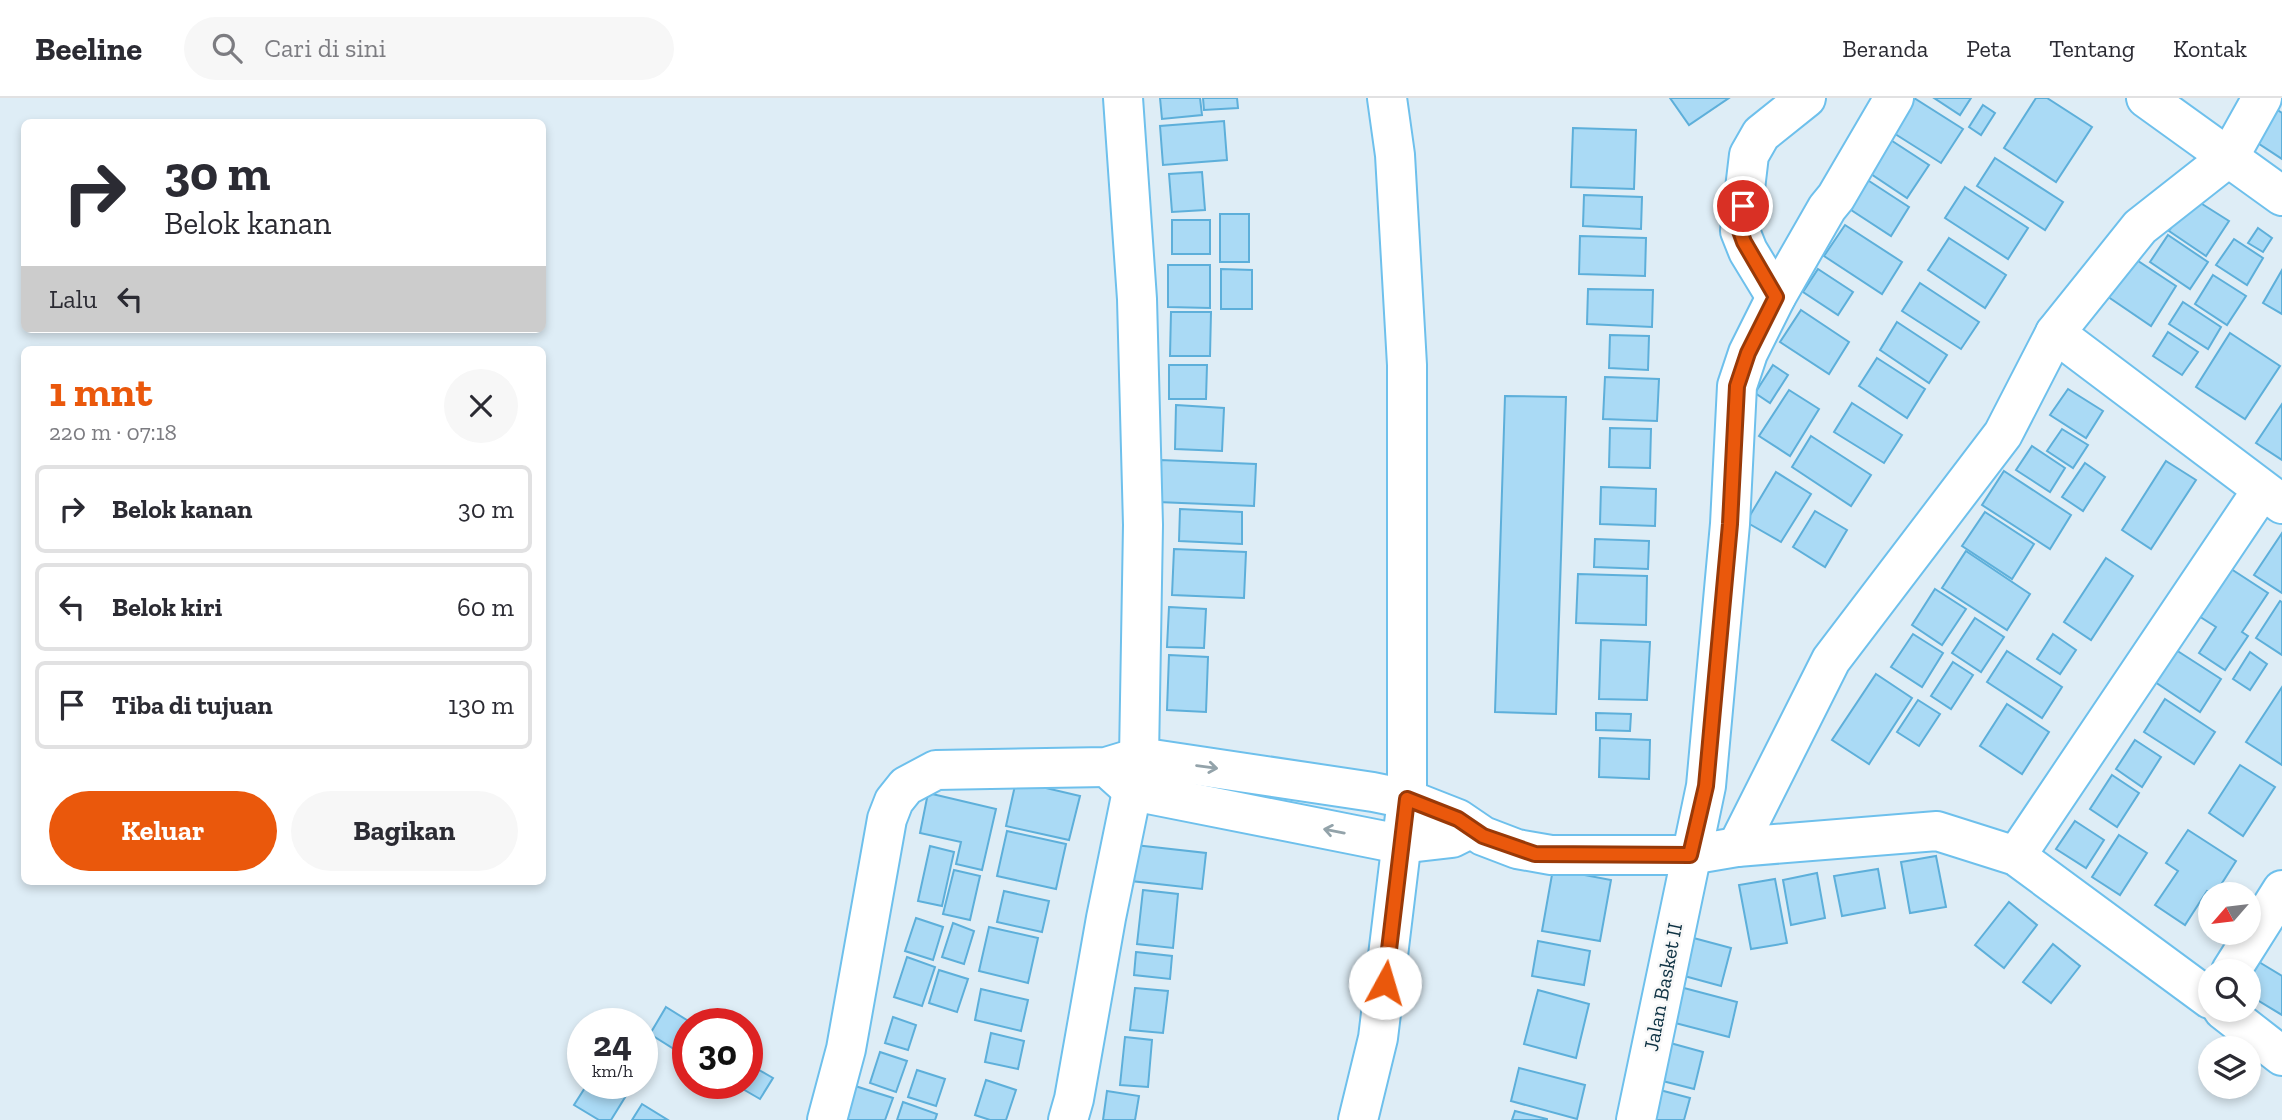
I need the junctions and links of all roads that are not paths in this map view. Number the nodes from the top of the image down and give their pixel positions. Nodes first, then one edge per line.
1 (1123, 98) edge
2 (1387, 98) edge
3 (1806, 98) edge
4 (1894, 98) edge
5 (2146, 98) edge
6 (2262, 98) edge
7 (2229, 157) junction
8 (2282, 196) edge
9 (1776, 297) junction
10 (2055, 333) junction
11 (2272, 497) edge
12 (1126, 772) junction
13 (1407, 799) junction
14 (1470, 829) junction
15 (1401, 844) junction
16 (1737, 847) junction
17 (1690, 855) junction
18 (2016, 856) junction
19 (2282, 890) edge
20 (2239, 959) edge
21 (2198, 990) edge
22 (2238, 1022) edge
23 (2282, 1056) edge
24 (827, 1120) edge
25 (1068, 1120) edge
26 (1358, 1120) edge
27 (1636, 1120) edge

1 - 12 street
2 - 13 street
3 - 9 street
4 - 9 street, Jalan Basket II
5 - 7 street
6 - 7 street
7 - 8 street
7 - 10 street
9 - 17 street, Jalan Basket II
10 - 11 street
10 - 16 street
11 - 18 street
12 -> 13 street
15 -> 12 street
12 - 24 street
12 - 25 street
13 - 14 street
13 - 15 street
14 - 15 street
14 - 17 street
15 - 26 street
16 - 17 street
16 - 18 street
17 - 27 street, Jalan Basket II
18 - 21 street
19 - 20 street
22 - 23 street

